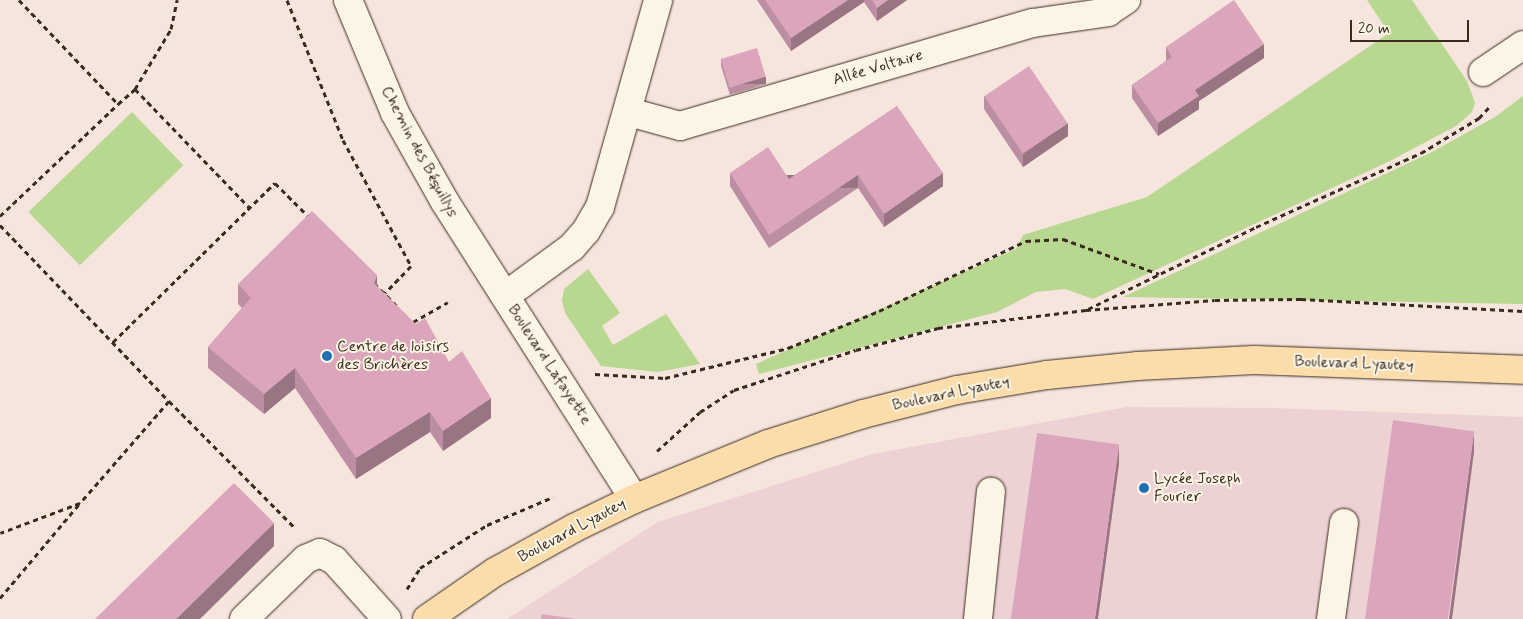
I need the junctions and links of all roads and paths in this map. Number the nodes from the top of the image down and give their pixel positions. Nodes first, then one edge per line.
1 (19, 0) edge
2 (177, 0) edge
3 (287, 0) edge
4 (348, 0) edge
5 (658, 0) edge
6 (1126, 0) edge
7 (1502, 59) edge
8 (135, 89) junction
9 (118, 104) junction
10 (629, 112) junction
11 (250, 208) junction
12 (0, 216) edge
13 (0, 225) edge
14 (316, 225) edge
15 (1159, 274) junction
16 (371, 280) edge
17 (385, 293) junction
18 (505, 296) junction
19 (448, 302) dead end
20 (1086, 310) dead end
21 (402, 311) edge
22 (408, 317) edge
23 (113, 342) junction
24 (1523, 370) edge
25 (554, 373) junction
26 (170, 401) junction
27 (991, 492) dead end
28 (634, 499) junction
29 (80, 503) junction
30 (1344, 523) dead end
31 (0, 532) edge
32 (313, 556) junction
33 (0, 598) edge
34 (244, 619) edge
35 (387, 619) edge
36 (427, 619) edge
37 (978, 619) edge
38 (1331, 619) edge

1 - 9 path
2 - 8 path
3 - 17 path
4 - 18 street, Chemin des Béquillys
5 - 10 street, Boulevard Lafayette
6 - 10 street, Allée Voltaire
7 - 15 path
8 - 9 path
8 - 11 path
9 - 12 path
10 - 18 street, Boulevard Lafayette
11 - 14 path
11 - 23 path
13 - 23 path
15 - 20 path
15 - 25 path
16 - 17 path
17 - 21 path
18 - 25 street, Boulevard Lafayette
19 - 22 path
23 - 26 path
24 - 28 main road, Boulevard Lyautey
25 - 28 street, Boulevard Lafayette
26 - 29 path
26 - 32 path
27 - 37 street
28 - 36 main road, Boulevard Lyautey
29 - 31 path
29 - 33 path
30 - 38 street
32 - 34 street
32 - 35 street

